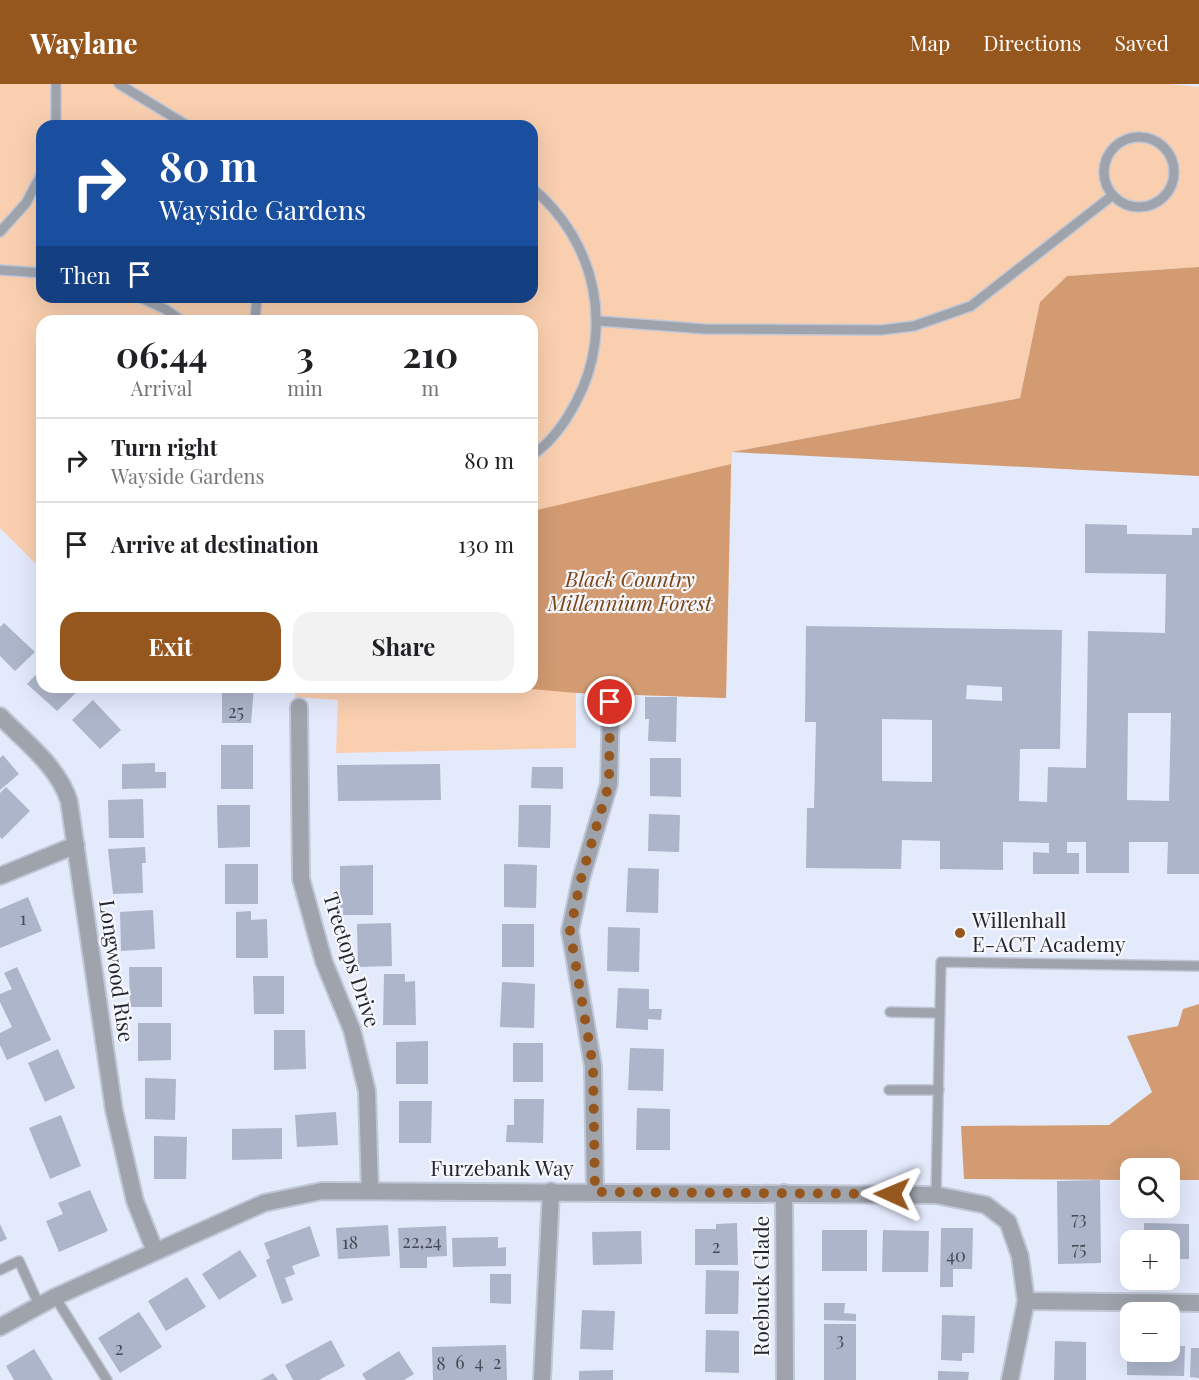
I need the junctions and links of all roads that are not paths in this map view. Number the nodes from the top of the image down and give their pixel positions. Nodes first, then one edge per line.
1 (56, 84) edge
2 (119, 84) edge
3 (56, 120) edge
4 (178, 120) edge
5 (36, 184) edge
6 (538, 194) edge
7 (1113, 195) junction
8 (0, 232) edge
9 (0, 270) edge
10 (36, 273) edge
11 (150, 303) edge
12 (171, 315) edge
13 (597, 321) junction
14 (538, 449) edge
15 (610, 702) dead end
16 (299, 707) dead end
17 (0, 716) edge
18 (76, 845) junction
19 (0, 876) edge
20 (1199, 966) edge
21 (890, 1012) dead end
22 (940, 1012) junction
23 (889, 1090) dead end
24 (939, 1090) junction
25 (370, 1191) junction
26 (551, 1191) junction
27 (595, 1192) junction
28 (784, 1193) junction
29 (936, 1195) junction
30 (155, 1251) junction
31 (0, 1270) edge
32 (55, 1297) junction
33 (1026, 1301) junction
34 (1199, 1303) edge
35 (39, 1305) junction
36 (0, 1327) edge
37 (107, 1380) edge
38 (542, 1380) edge
39 (785, 1380) edge
40 (1010, 1380) edge

1 - 3 lane
2 - 4 lane
5 - 8 lane
6 - 13 lane
7 - 7 lane
7 - 13 lane
9 - 10 lane
11 - 12 lane
13 - 14 lane
15 - 27 street
16 - 25 street, Treetops Drive
17 - 18 street, Longwood Rise
18 - 19 street
18 - 30 street, Longwood Rise
20 - 22 lane
21 - 22 lane
22 - 24 lane
23 - 24 lane
24 - 29 lane
25 - 26 street, Furzebank Way
25 - 30 street, Furzebank Way
26 - 27 street, Furzebank Way
26 - 38 street
27 - 28 street, Furzebank Way
28 - 29 street, Furzebank Way
28 - 39 street, Roebuck Glade
29 - 33 street, Furzebank Way
30 - 32 street, Furzebank Way
31 - 35 lane
32 - 35 street, Furzebank Way
32 - 37 lane
33 - 34 street
33 - 40 street, Furzebank Way
35 - 36 street, Furzebank Way

